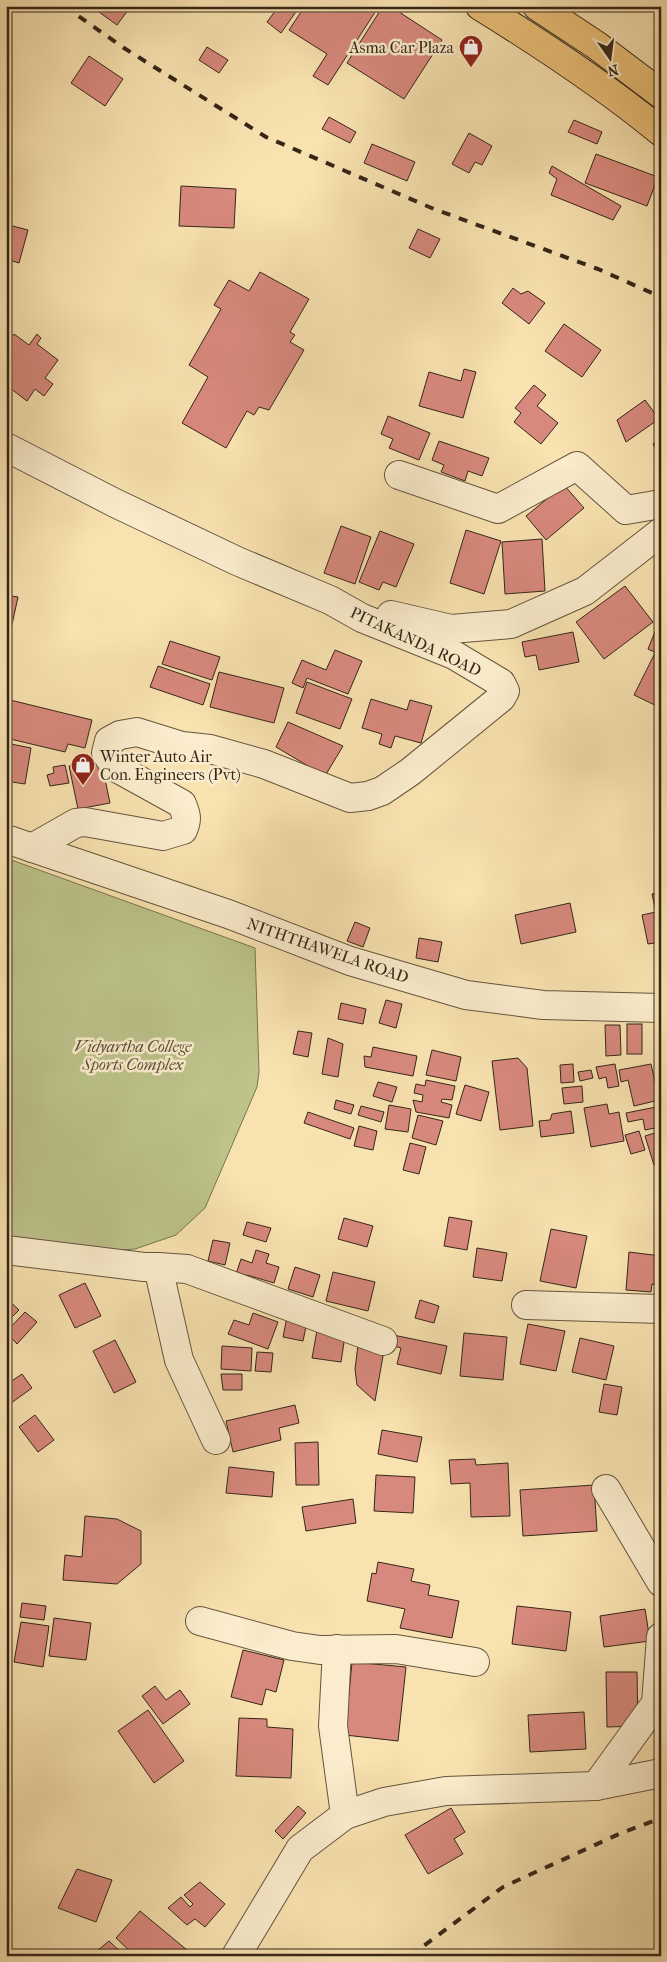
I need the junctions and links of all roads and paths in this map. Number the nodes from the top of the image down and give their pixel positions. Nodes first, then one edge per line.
1 (480, 6) edge
2 (537, 6) edge
3 (661, 94) edge
4 (661, 132) edge
5 (6, 447) edge
6 (400, 475) dead end
7 (661, 504) edge
8 (661, 532) edge
9 (330, 600) junction
10 (6, 839) edge
11 (32, 848) junction
12 (661, 1008) edge
13 (6, 1250) edge
14 (158, 1266) junction
15 (526, 1304) dead end
16 (661, 1309) edge
17 (383, 1341) dead end
18 (216, 1440) dead end
19 (606, 1489) dead end
20 (661, 1582) edge
21 (200, 1621) dead end
22 (661, 1637) edge
23 (337, 1649) junction
24 (476, 1662) dead end
25 (661, 1773) edge
26 (596, 1786) junction
27 (345, 1815) junction
28 (236, 1956) edge

1 - 4 highway
2 - 3 highway
5 - 9 street, PITAKANDA ROAD
6 - 7 street
8 - 9 street
9 - 11 street, PITAKANDA ROAD
10 - 11 street, NITHTHAWELA ROAD
11 - 12 street, NITHTHAWELA ROAD
13 - 14 street
14 - 17 street
14 - 18 street
15 - 16 street
19 - 20 street
21 - 23 street
22 - 26 street
23 - 24 street
23 - 27 street
25 - 26 street
26 - 27 street
27 - 28 street

